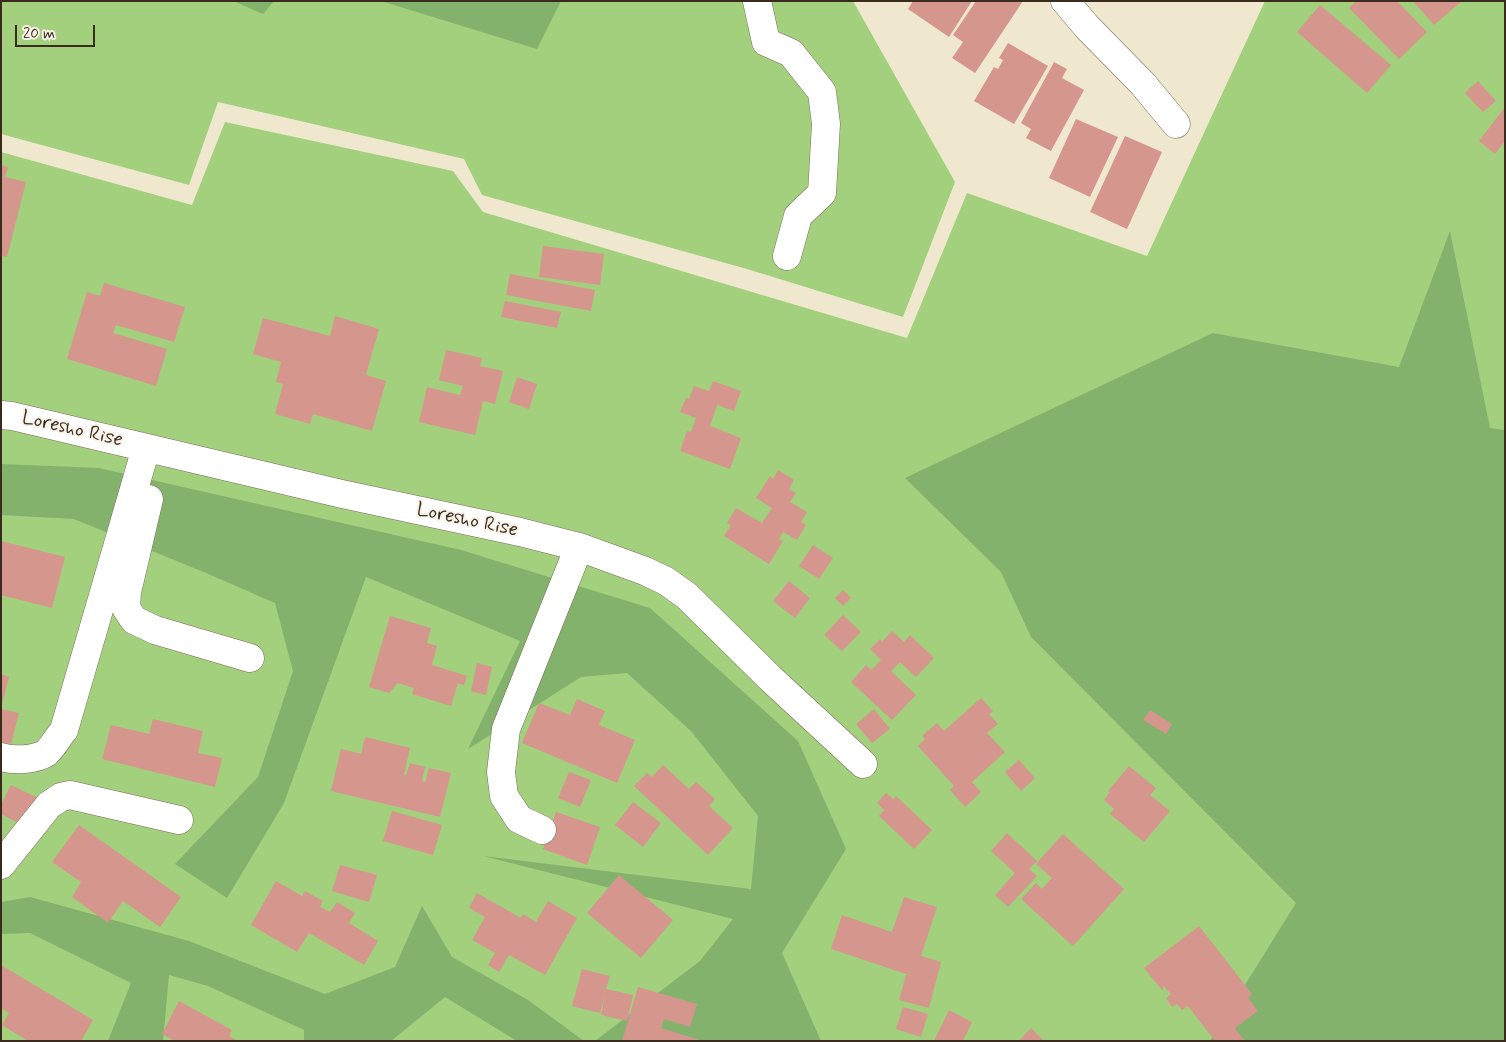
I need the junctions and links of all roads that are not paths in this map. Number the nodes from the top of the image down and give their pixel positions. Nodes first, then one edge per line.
1 (757, 1) edge
2 (1065, 1) edge
3 (1176, 124) dead end
4 (787, 256) dead end
5 (1, 415) edge
6 (153, 450) junction
7 (579, 547) junction
8 (250, 658) dead end
9 (1, 757) edge
10 (863, 764) dead end
11 (179, 820) dead end
12 (542, 830) dead end
13 (1, 864) edge

1 - 4 street
2 - 3 street
5 - 6 street, Loresho Rise
6 - 7 street, Loresho Rise
6 - 8 street
6 - 9 street
7 - 10 street, Loresho Rise
7 - 12 street
11 - 13 street

